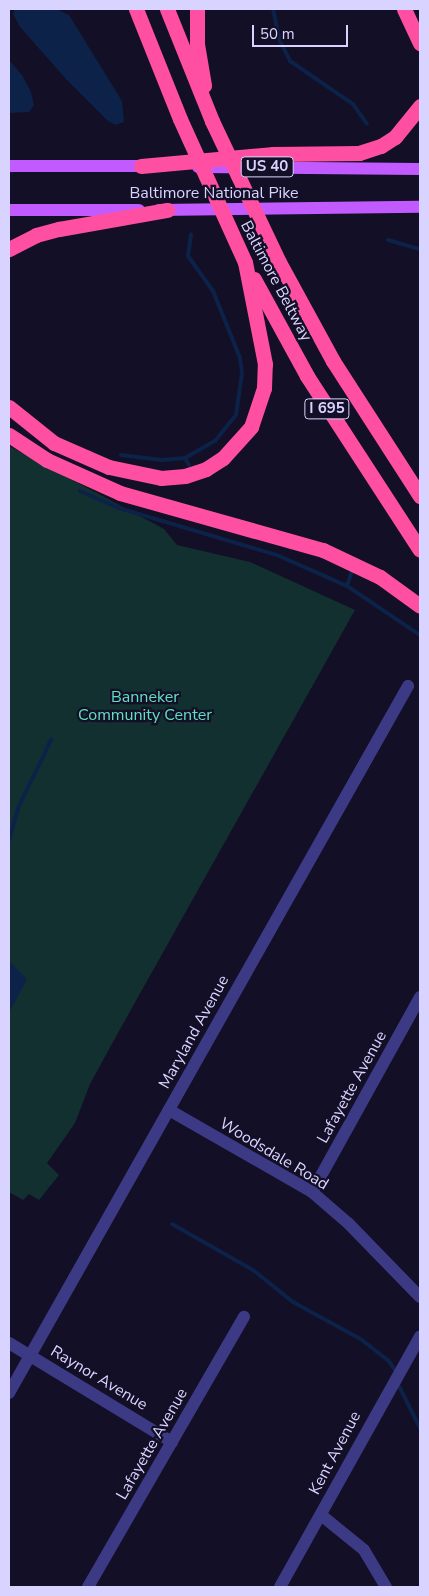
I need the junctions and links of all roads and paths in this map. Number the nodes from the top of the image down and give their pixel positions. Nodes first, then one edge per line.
1 (136, 9) edge
2 (167, 9) edge
3 (197, 9) edge
4 (404, 9) edge
5 (420, 43) edge
6 (420, 106) edge
7 (210, 115) junction
8 (9, 166) edge
9 (141, 166) junction
10 (420, 169) edge
11 (420, 207) edge
12 (9, 210) edge
13 (167, 210) junction
14 (9, 249) edge
15 (245, 262) junction
16 (9, 407) edge
17 (9, 435) edge
18 (420, 496) edge
19 (420, 550) edge
20 (420, 606) edge
21 (408, 686) dead end
22 (420, 997) edge
23 (169, 1110) junction
24 (312, 1192) junction
25 (420, 1297) edge
26 (244, 1317) dead end
27 (420, 1336) edge
28 (9, 1343) edge
29 (30, 1356) junction
30 (9, 1393) edge
31 (172, 1442) junction
32 (321, 1515) junction
33 (88, 1587) edge
34 (280, 1587) edge
35 (386, 1587) edge

1 - 15 highway, Baltimore Beltway / I 695, bridge
2 - 7 highway, Baltimore Beltway / I 695
3 - 7 highway
4 - 5 highway
6 - 9 highway
7 - 18 highway, Baltimore Beltway / I 695, bridge
8 - 9 main road, Baltimore National Pike / US 40
9 - 10 main road, Baltimore National Pike / US 40
11 - 13 main road, Baltimore National Pike
12 - 13 main road, Baltimore National Pike
13 - 14 highway
15 - 16 highway
15 - 19 highway, Baltimore Beltway / I 695
17 - 20 highway
21 - 23 street, Maryland Avenue
22 - 24 street, Lafayette Avenue
23 - 24 street, Woodsdale Road
23 - 29 street, Maryland Avenue
24 - 25 street, Woodsdale Road
26 - 31 street, Lafayette Avenue
27 - 32 street, Kent Avenue
28 - 29 street, Raynor Avenue
29 - 30 street, Maryland Avenue
29 - 31 street, Raynor Avenue
31 - 33 street, Lafayette Avenue
32 - 34 street, Kent Avenue
32 - 35 street

